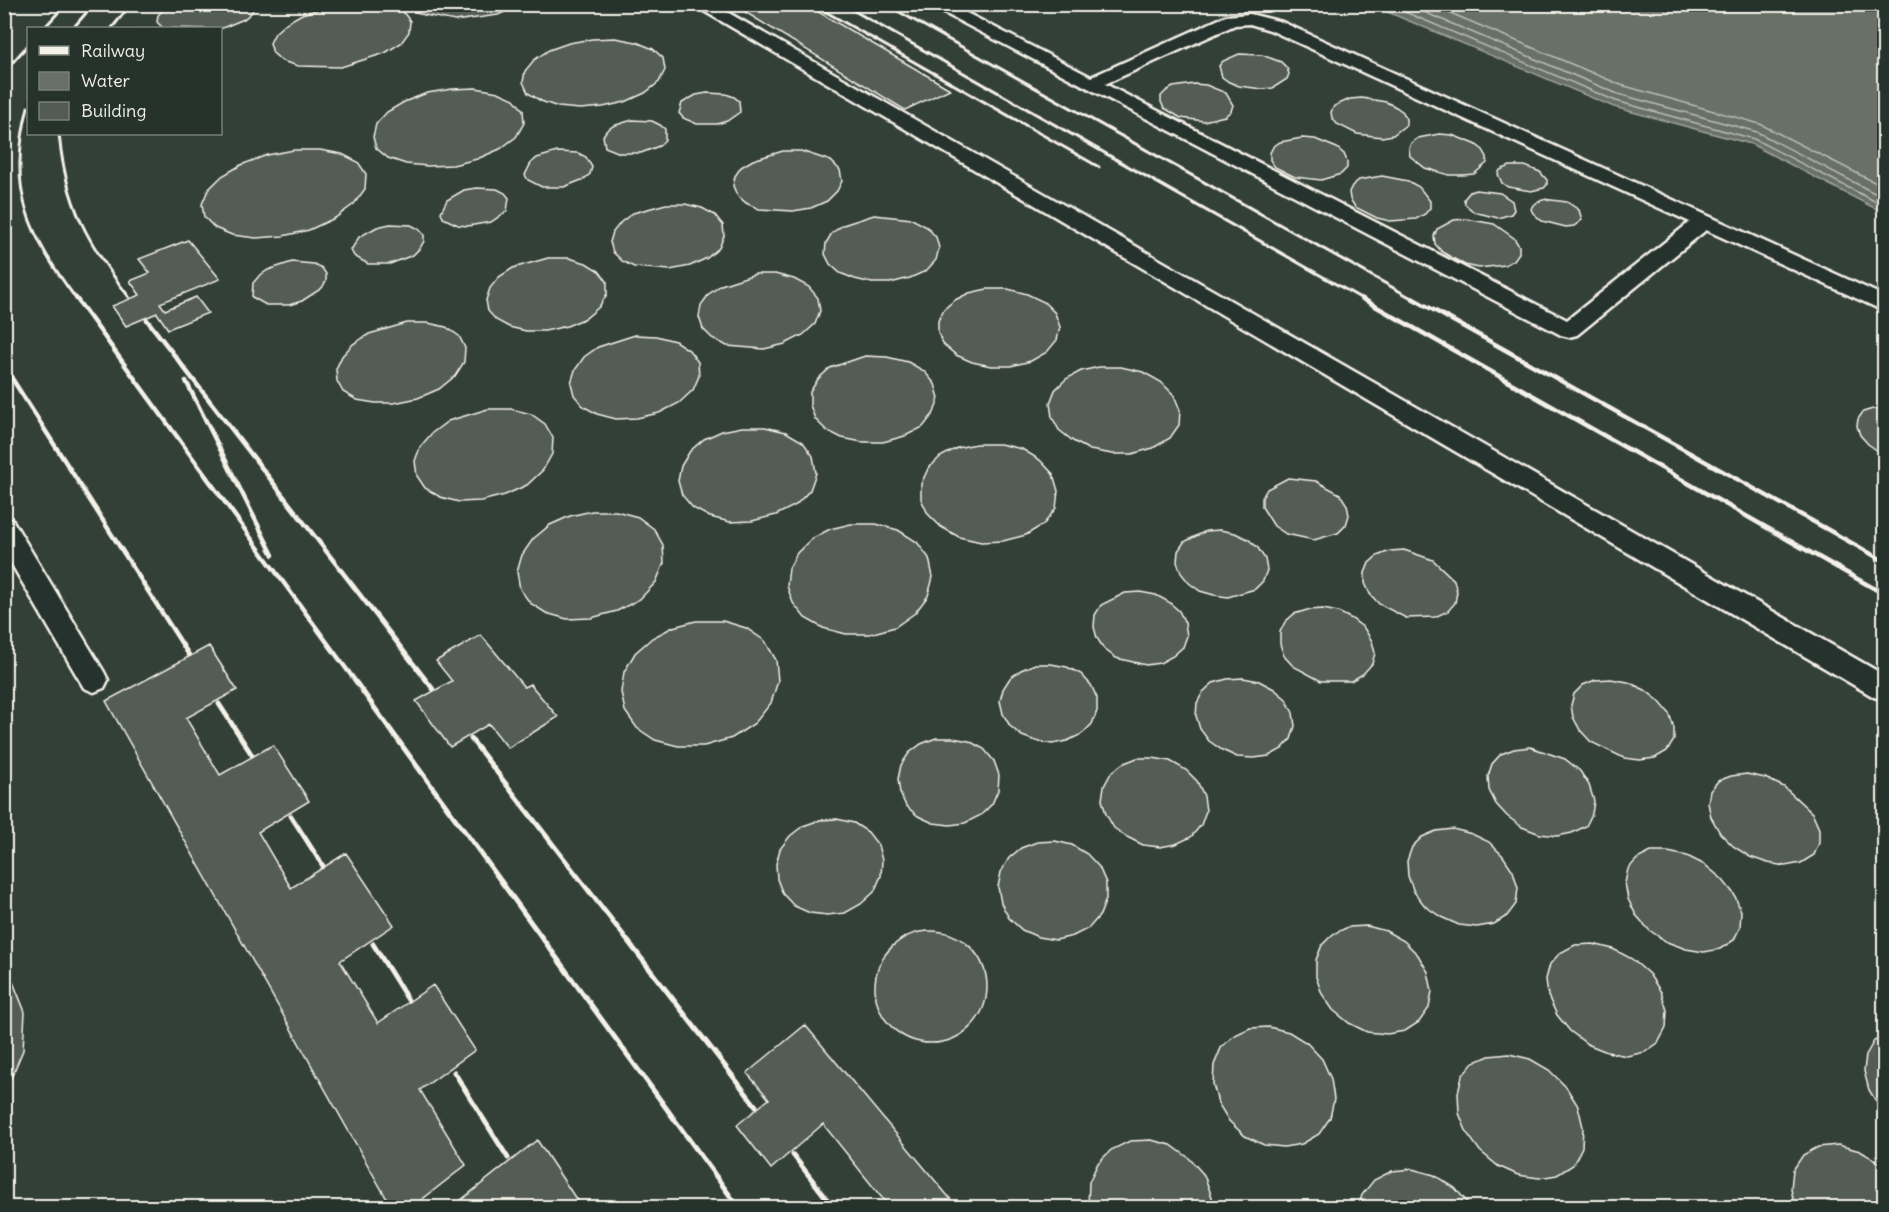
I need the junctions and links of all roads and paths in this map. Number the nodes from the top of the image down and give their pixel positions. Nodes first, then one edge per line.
1 (700, 4) edge
2 (935, 4) edge
3 (1090, 84) junction
4 (1704, 221) junction
5 (1884, 304) edge
6 (4, 528) edge
7 (94, 680) dead end
8 (1884, 689) edge

1 - 8 lane
2 - 3 lane
3 - 4 lane
3 - 4 lane
4 - 5 lane
6 - 7 lane

